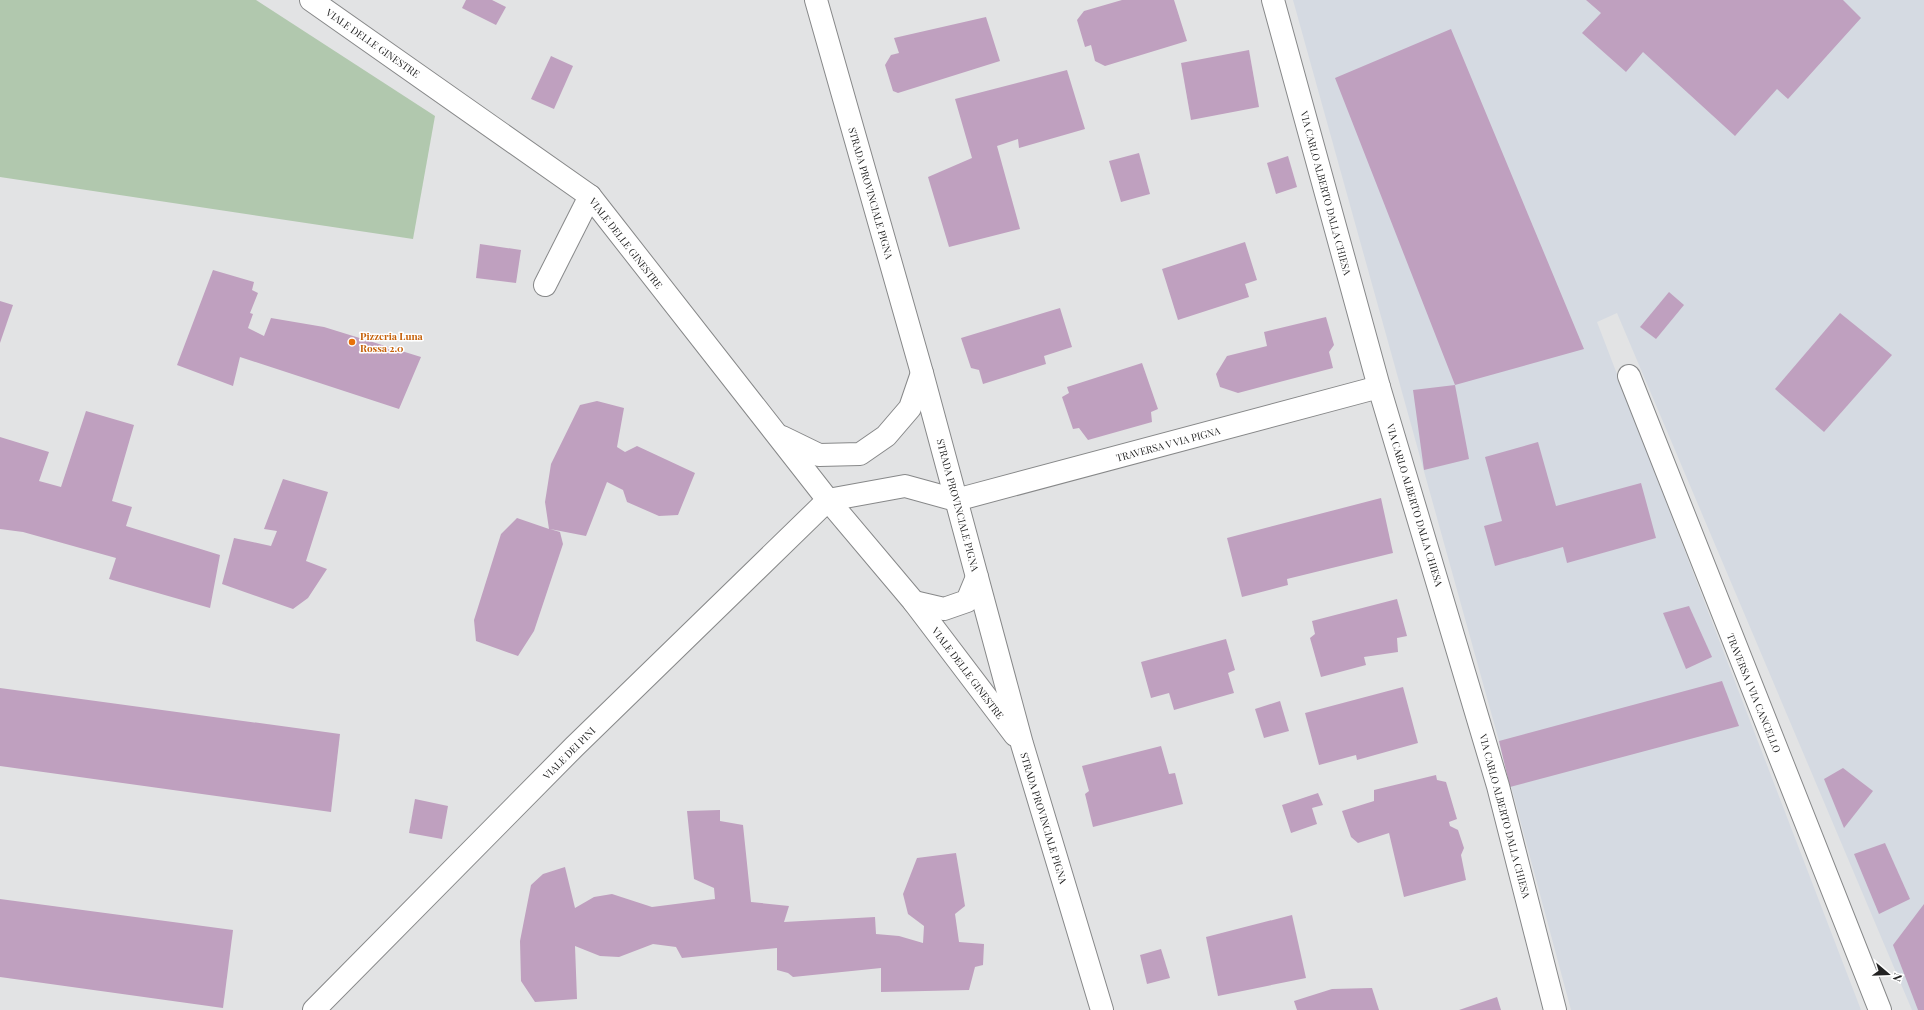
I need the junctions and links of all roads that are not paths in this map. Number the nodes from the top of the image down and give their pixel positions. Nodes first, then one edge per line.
1 (311, 0) edge
2 (816, 0) edge
3 (1273, 0) edge
4 (590, 196) junction
5 (545, 285) dead end
6 (922, 373) junction
7 (1629, 376) dead end
8 (1379, 387) junction
9 (777, 435) junction
10 (828, 500) junction
11 (956, 500) junction
12 (977, 577) junction
13 (914, 602) junction
14 (1022, 744) junction
15 (314, 1010) edge
16 (1102, 1010) edge
17 (1555, 1010) edge
18 (1880, 1010) edge

1 - 4 street, VIALE DELLE GINESTRE
2 - 6 street, STRADA PROVINCIALE PIGNA
3 - 8 street, VIA CARLO ALBERTO DALLA CHIESA
4 - 5 street
4 - 9 street, VIALE DELLE GINESTRE
6 - 9 street
6 - 11 street, STRADA PROVINCIALE PIGNA
7 - 18 street, TRAVERSA I VIA CANCELLO
8 - 11 street, TRAVERSA V VIA PIGNA
8 - 17 street, VIA CARLO ALBERTO DALLA CHIESA
9 - 10 street, VIALE DELLE GINESTRE
10 - 11 street
10 - 13 street, VIALE DELLE GINESTRE
10 - 15 street, VIALE DEI PINI
11 - 12 street, STRADA PROVINCIALE PIGNA
12 - 13 street
12 - 14 street, STRADA PROVINCIALE PIGNA
13 - 14 street, VIALE DELLE GINESTRE
14 - 16 street, STRADA PROVINCIALE PIGNA

